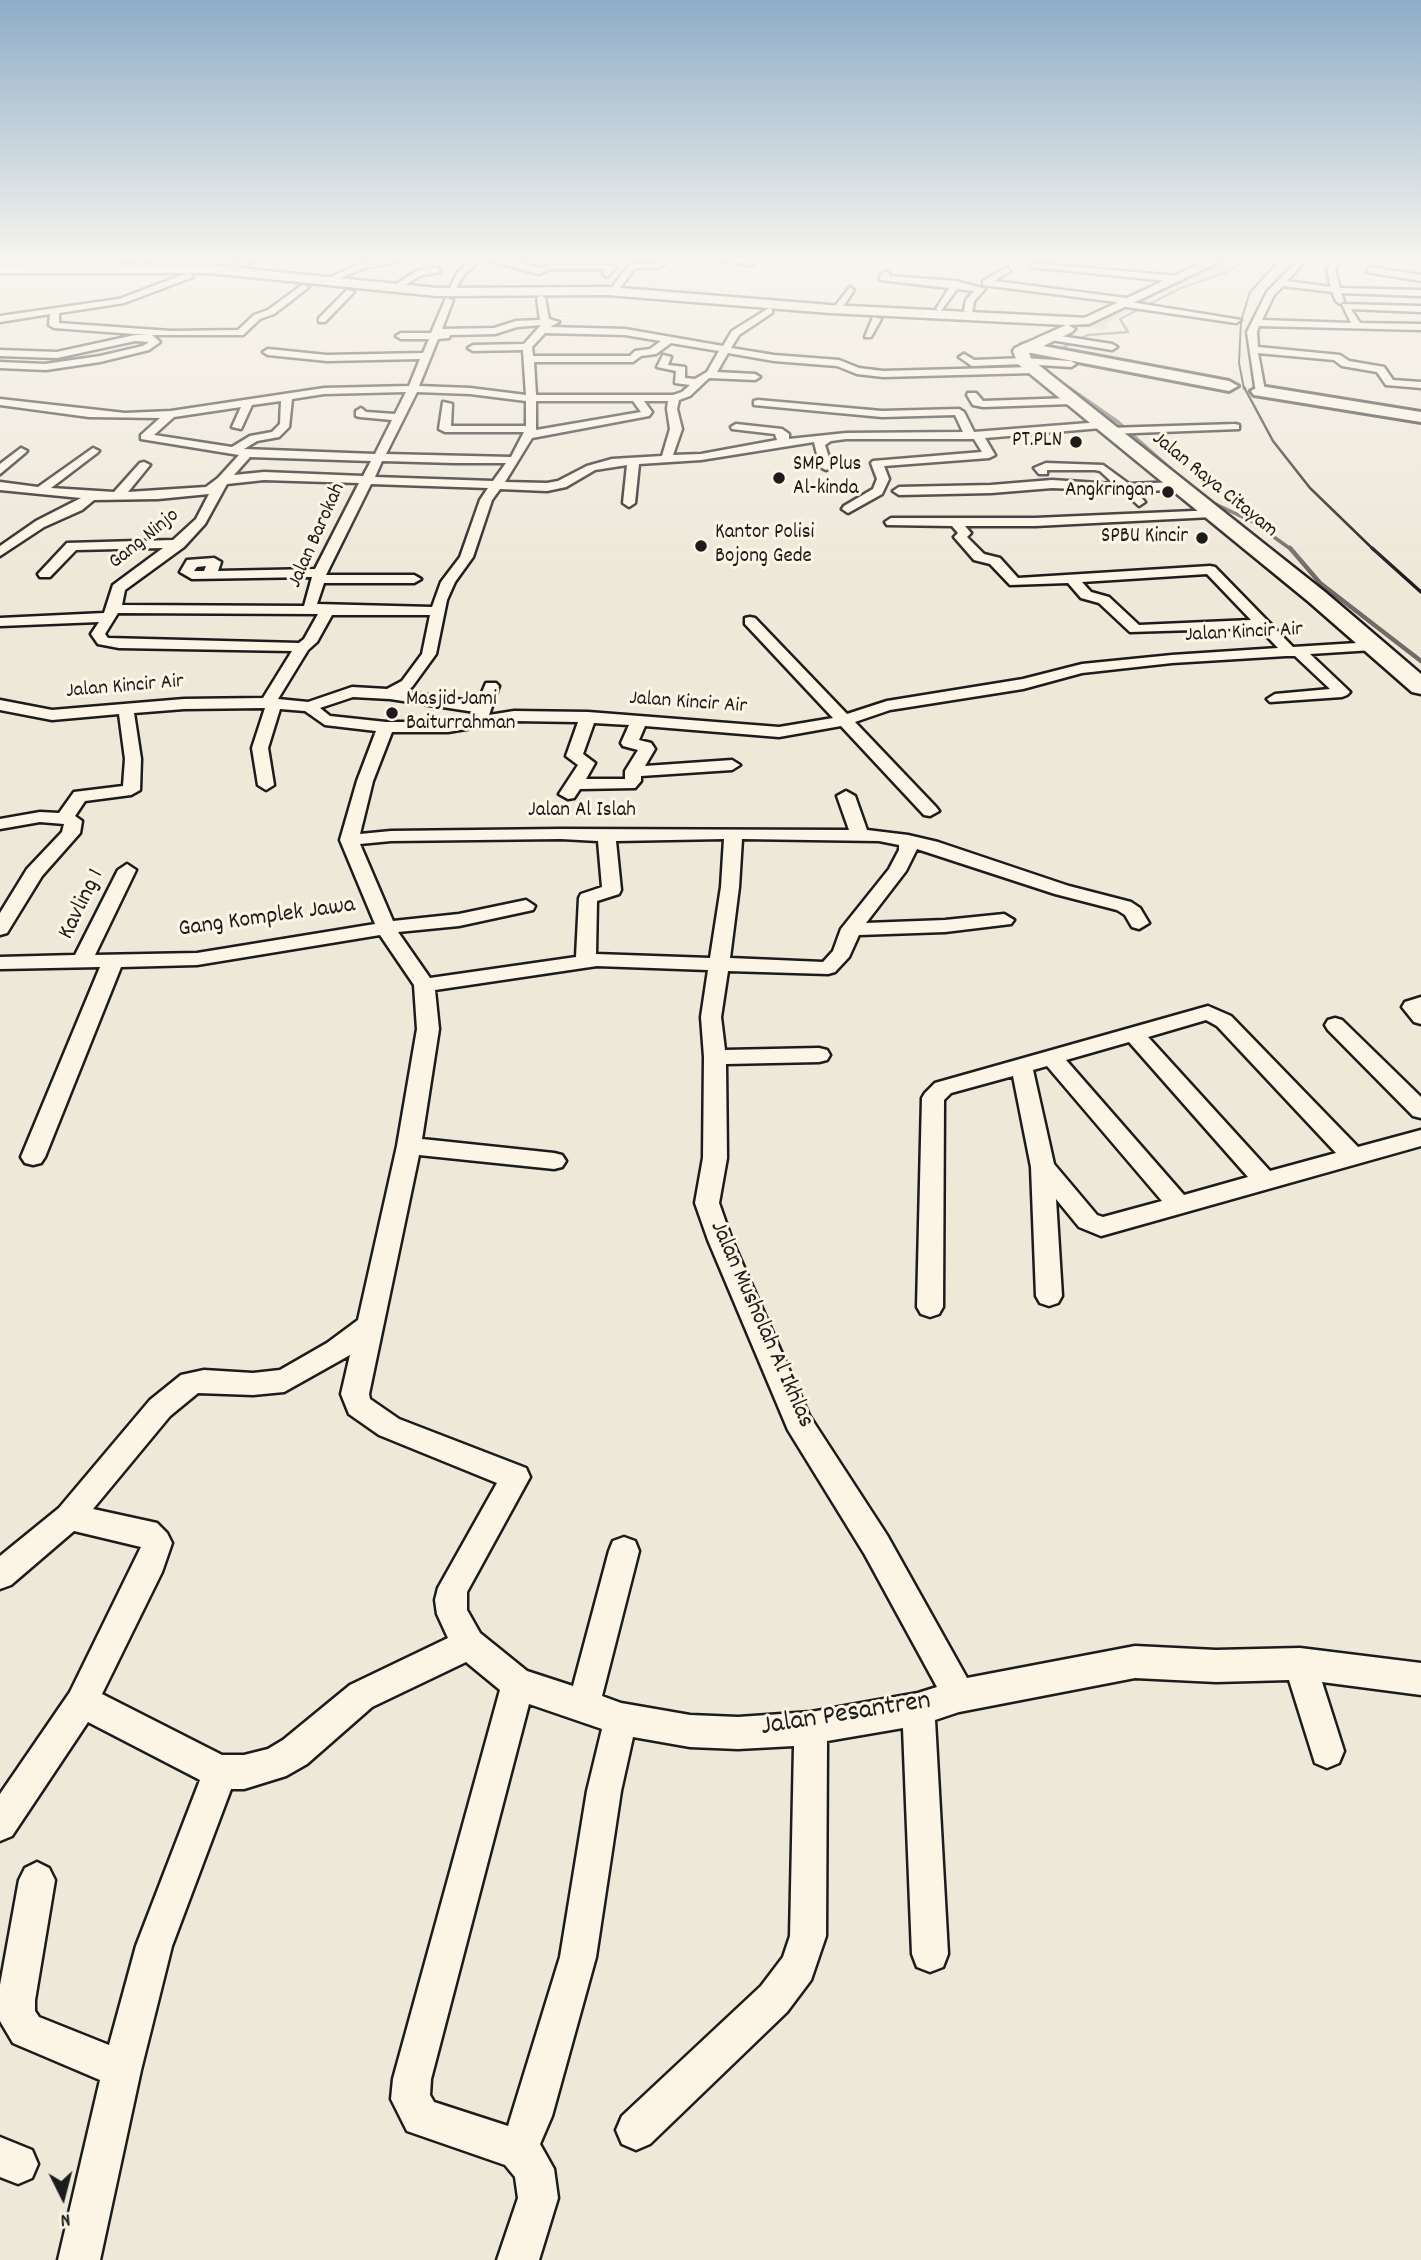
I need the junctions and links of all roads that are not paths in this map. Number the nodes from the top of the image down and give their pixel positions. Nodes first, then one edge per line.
1 (54, 365) edge
2 (355, 365) edge
3 (423, 365) edge
4 (528, 365) edge
5 (663, 365) edge
6 (715, 365) edge
7 (780, 365) edge
8 (845, 365) edge
9 (957, 365) edge
10 (1053, 365) edge
11 (1093, 365) edge
12 (1256, 365) edge
13 (1356, 365) edge
14 (4, 366) edge
15 (352, 368) dead end
16 (775, 369) dead end
17 (709, 375) junction
18 (755, 377) dead end
19 (343, 378) dead end
20 (466, 379) dead end
21 (699, 382) junction
22 (1421, 385) edge
23 (1229, 386) dead end
24 (414, 389) junction
25 (324, 391) junction
26 (456, 391) junction
27 (1260, 391) joint
28 (972, 395) dead end
29 (68, 396) dead end
30 (287, 397) junction
31 (531, 397) junction
32 (674, 398) junction
33 (886, 398) dead end
34 (638, 400) junction
35 (1071, 401) junction
36 (0, 402) edge
37 (248, 402) junction
38 (758, 403) dead end
39 (447, 404) dead end
40 (60, 408) junction
41 (361, 411) dead end
42 (171, 414) junction
43 (882, 414) junction
44 (398, 416) junction
45 (1028, 417) dead end
46 (1421, 417) edge
47 (45, 420) dead end
48 (994, 423) dead end
49 (237, 427) dead end
50 (736, 427) dead end
51 (1235, 427) dead end
52 (1110, 429) junction
53 (1038, 431) junction
54 (530, 432) junction
55 (803, 434) dead end
56 (1002, 435) junction
57 (884, 436) junction
58 (974, 436) junction
59 (836, 437) junction
60 (783, 438) junction
61 (22, 451) dead end
62 (234, 451) junction
63 (93, 452) dead end
64 (247, 453) junction
65 (379, 456) junction
66 (514, 460) junction
67 (666, 460) junction
68 (633, 461) junction
69 (100, 463) dead end
70 (75, 465) junction
71 (145, 465) dead end
72 (826, 467) dead end
73 (0, 470) edge
74 (1043, 472) dead end
75 (222, 481) junction
76 (366, 482) junction
77 (0, 486) edge
78 (496, 486) junction
79 (1178, 486) junction
80 (1126, 488) junction
81 (41, 490) junction
82 (899, 491) dead end
83 (118, 495) junction
84 (91, 496) junction
85 (1139, 502) dead end
86 (629, 503) dead end
87 (988, 506) junction
88 (848, 509) dead end
89 (1212, 513) junction
90 (891, 522) dead end
91 (956, 522) junction
92 (179, 544) junction
93 (0, 552) edge
94 (45, 574) dead end
95 (210, 574) dead end
96 (320, 576) junction
97 (1071, 578) junction
98 (414, 579) dead end
99 (321, 609) junction
100 (438, 611) junction
101 (111, 613) junction
102 (750, 621) dead end
103 (0, 622) edge
104 (1261, 624) junction
105 (98, 634) joint
106 (1373, 646) junction
107 (302, 647) junction
108 (1296, 653) junction
109 (491, 686) dead end
110 (1421, 687) edge
111 (390, 694) junction
112 (1275, 699) dead end
113 (271, 703) junction
114 (0, 705) edge
115 (309, 707) junction
116 (126, 710) junction
117 (481, 716) junction
118 (588, 717) junction
119 (639, 721) junction
120 (842, 721) junction
121 (386, 727) junction
122 (732, 765) dead end
123 (634, 771) junction
124 (266, 785) dead end
125 (846, 796) dead end
126 (930, 811) dead end
127 (64, 818) junction
128 (0, 824) edge
129 (733, 833) junction
130 (860, 835) junction
131 (606, 836) junction
132 (349, 840) junction
133 (908, 840) junction
134 (127, 870) dead end
135 (526, 906) dead end
136 (1004, 920) dead end
137 (1139, 923) dead end
138 (387, 928) junction
139 (0, 929) edge
140 (851, 929) junction
141 (82, 961) junction
142 (113, 961) junction
143 (586, 961) junction
144 (0, 963) edge
145 (717, 964) junction
146 (424, 985) junction
147 (1421, 1004) edge
148 (1421, 1017) edge
149 (1335, 1025) dead end
150 (1134, 1035) junction
151 (818, 1055) dead end
152 (715, 1057) junction
153 (1052, 1058) junction
154 (1022, 1067) junction
155 (1421, 1110) edge
156 (1421, 1138) edge
157 (409, 1146) junction
158 (33, 1157) dead end
159 (1353, 1157) junction
160 (554, 1161) dead end
161 (1043, 1167) junction
162 (1266, 1182) junction
163 (1179, 1205) junction
164 (1049, 1296) dead end
165 (930, 1307) dead end
166 (370, 1325) junction
167 (69, 1517) junction
168 (624, 1551) dead end
169 (0, 1575) edge
170 (469, 1644) junction
171 (1181, 1664) joint
172 (1300, 1664) junction
173 (1216, 1666) joint
174 (1421, 1679) edge
175 (518, 1684) junction
176 (959, 1696) junction
177 (81, 1703) junction
178 (584, 1705) junction
179 (918, 1709) junction
180 (621, 1719) junction
181 (811, 1728) junction
182 (1326, 1751) dead end
183 (220, 1772) junction
184 (0, 1824) edge
185 (37, 1880) dead end
186 (930, 1954) dead end
187 (122, 2070) junction
188 (636, 2130) dead end
189 (518, 2149) junction
190 (79, 2260) edge
191 (518, 2260) edge

1 - 14 street
2 - 15 street
3 - 24 street
4 - 31 street
5 - 21 street
6 - 17 street
7 - 16 street
8 - 9 street
10 - 35 main road, Jalan Raya Citayam
11 - 23 highway
12 - 27 street
13 - 22 street
17 - 18 street
17 - 21 street
19 - 25 street
20 - 26 street
21 - 32 street
24 - 25 street
24 - 26 street
24 - 44 street
25 - 30 street
26 - 31 street
27 - 46 highway
28 - 35 street
29 - 40 street
30 - 37 street
30 - 62 street
31 - 34 street
31 - 54 street
32 - 34 street
32 - 67 street
33 - 43 street
34 - 54 street
35 - 52 main road, Jalan Raya Citayam
36 - 40 street
37 - 42 street
37 - 49 street
38 - 43 street
39 - 54 street
40 - 42 street
40 - 47 street
41 - 44 street
42 - 62 street
43 - 57 street
43 - 58 street
44 - 65 street
45 - 53 street
48 - 56 street
50 - 60 street
51 - 52 street
52 - 53 street
52 - 79 main road, Jalan Raya Citayam
53 - 56 street
54 - 66 street
55 - 60 street
56 - 58 street
57 - 58 street
57 - 59 street
58 - 88 street
59 - 60 street
59 - 72 street
60 - 67 street
61 - 73 street
62 - 64 street
63 - 70 street
64 - 65 street
64 - 75 street
65 - 66 street
65 - 76 street
66 - 78 street
67 - 68 street
68 - 78 street
68 - 86 street
69 - 70 street
70 - 81 street
71 - 83 street
74 - 80 street
75 - 76 street
75 - 83 street
75 - 92 street, Gang Ninjo
76 - 78 street
76 - 96 street, Jalan Barokah
77 - 81 street
78 - 100 street
79 - 80 street
79 - 89 main road, Jalan Raya Citayam
80 - 85 street
80 - 87 street
81 - 84 street
82 - 87 street
83 - 84 street
84 - 93 street
87 - 89 street
87 - 91 street
89 - 106 main road, Jalan Raya Citayam
90 - 91 street
91 - 97 street
92 - 94 street
92 - 101 street, Gang Ninjo
95 - 96 street
96 - 98 street
96 - 99 street, Jalan Barokah
97 - 104 street
97 - 104 street
99 - 100 street, Jalan Barokah
99 - 101 street
99 - 107 street
100 - 111 street
101 - 103 street
101 - 105 street, Gang Ninjo
102 - 120 street
104 - 108 street
105 - 107 street
106 - 108 street, Jalan Kincir Air
106 - 110 main road, Jalan Raya Citayam
107 - 113 street
108 - 112 street
108 - 120 street, Jalan Kincir Air
109 - 117 street
111 - 115 street
111 - 117 street
113 - 115 street, Jalan Kincir Air
113 - 116 street, Jalan Kincir Air
113 - 124 street
114 - 116 street, Jalan Kincir Air
115 - 121 street, Jalan Kincir Air
116 - 127 street
117 - 118 street, Jalan Kincir Air
117 - 121 street, Jalan Kincir Air
118 - 119 street, Jalan Kincir Air
118 - 123 street
119 - 120 street, Jalan Kincir Air
119 - 123 street
120 - 126 street
121 - 132 street
122 - 123 street
125 - 130 street
127 - 128 street
127 - 139 street
129 - 130 street, Jalan Al Islah
129 - 131 street, Jalan Al Islah
129 - 145 street, Jalan Musholah Al Ikhlas
130 - 133 street, Jalan Al Islah
131 - 132 street, Jalan Al Islah
131 - 143 street
132 - 138 street
133 - 137 street
133 - 140 street
134 - 141 street, Kavling 1
135 - 138 street
136 - 140 street
138 - 142 street, Gang Komplek Jawa
138 - 146 street
140 - 145 street
141 - 142 street, Gang Komplek Jawa
141 - 144 street, Gang Komplek Jawa
142 - 158 street
143 - 145 street
143 - 146 street
145 - 152 street, Jalan Musholah Al Ikhlas
146 - 157 street
147 - 148 street
149 - 155 street
150 - 153 street
150 - 159 street
150 - 162 street
151 - 152 street
152 - 176 street, Jalan Musholah Al Ikhlas
153 - 154 street
153 - 163 street
154 - 161 street
154 - 165 street
156 - 159 street
157 - 160 street
157 - 166 street
159 - 162 street
161 - 163 street
161 - 164 street
162 - 163 street
166 - 167 street
166 - 170 street, Jalan Pesantren
167 - 169 street
167 - 177 street
168 - 178 street
170 - 175 street, Jalan Pesantren
170 - 183 street
171 - 173 street
171 - 176 street, Jalan Pesantren
172 - 173 street
172 - 174 street
172 - 182 street
175 - 178 street, Jalan Pesantren
175 - 189 street
176 - 179 street, Jalan Pesantren
177 - 183 street
177 - 184 street
178 - 180 street, Jalan Pesantren
179 - 181 street, Jalan Pesantren
179 - 186 street
180 - 181 street, Jalan Pesantren
180 - 189 street
181 - 188 street
183 - 187 street
185 - 187 street
187 - 190 street
189 - 191 street

